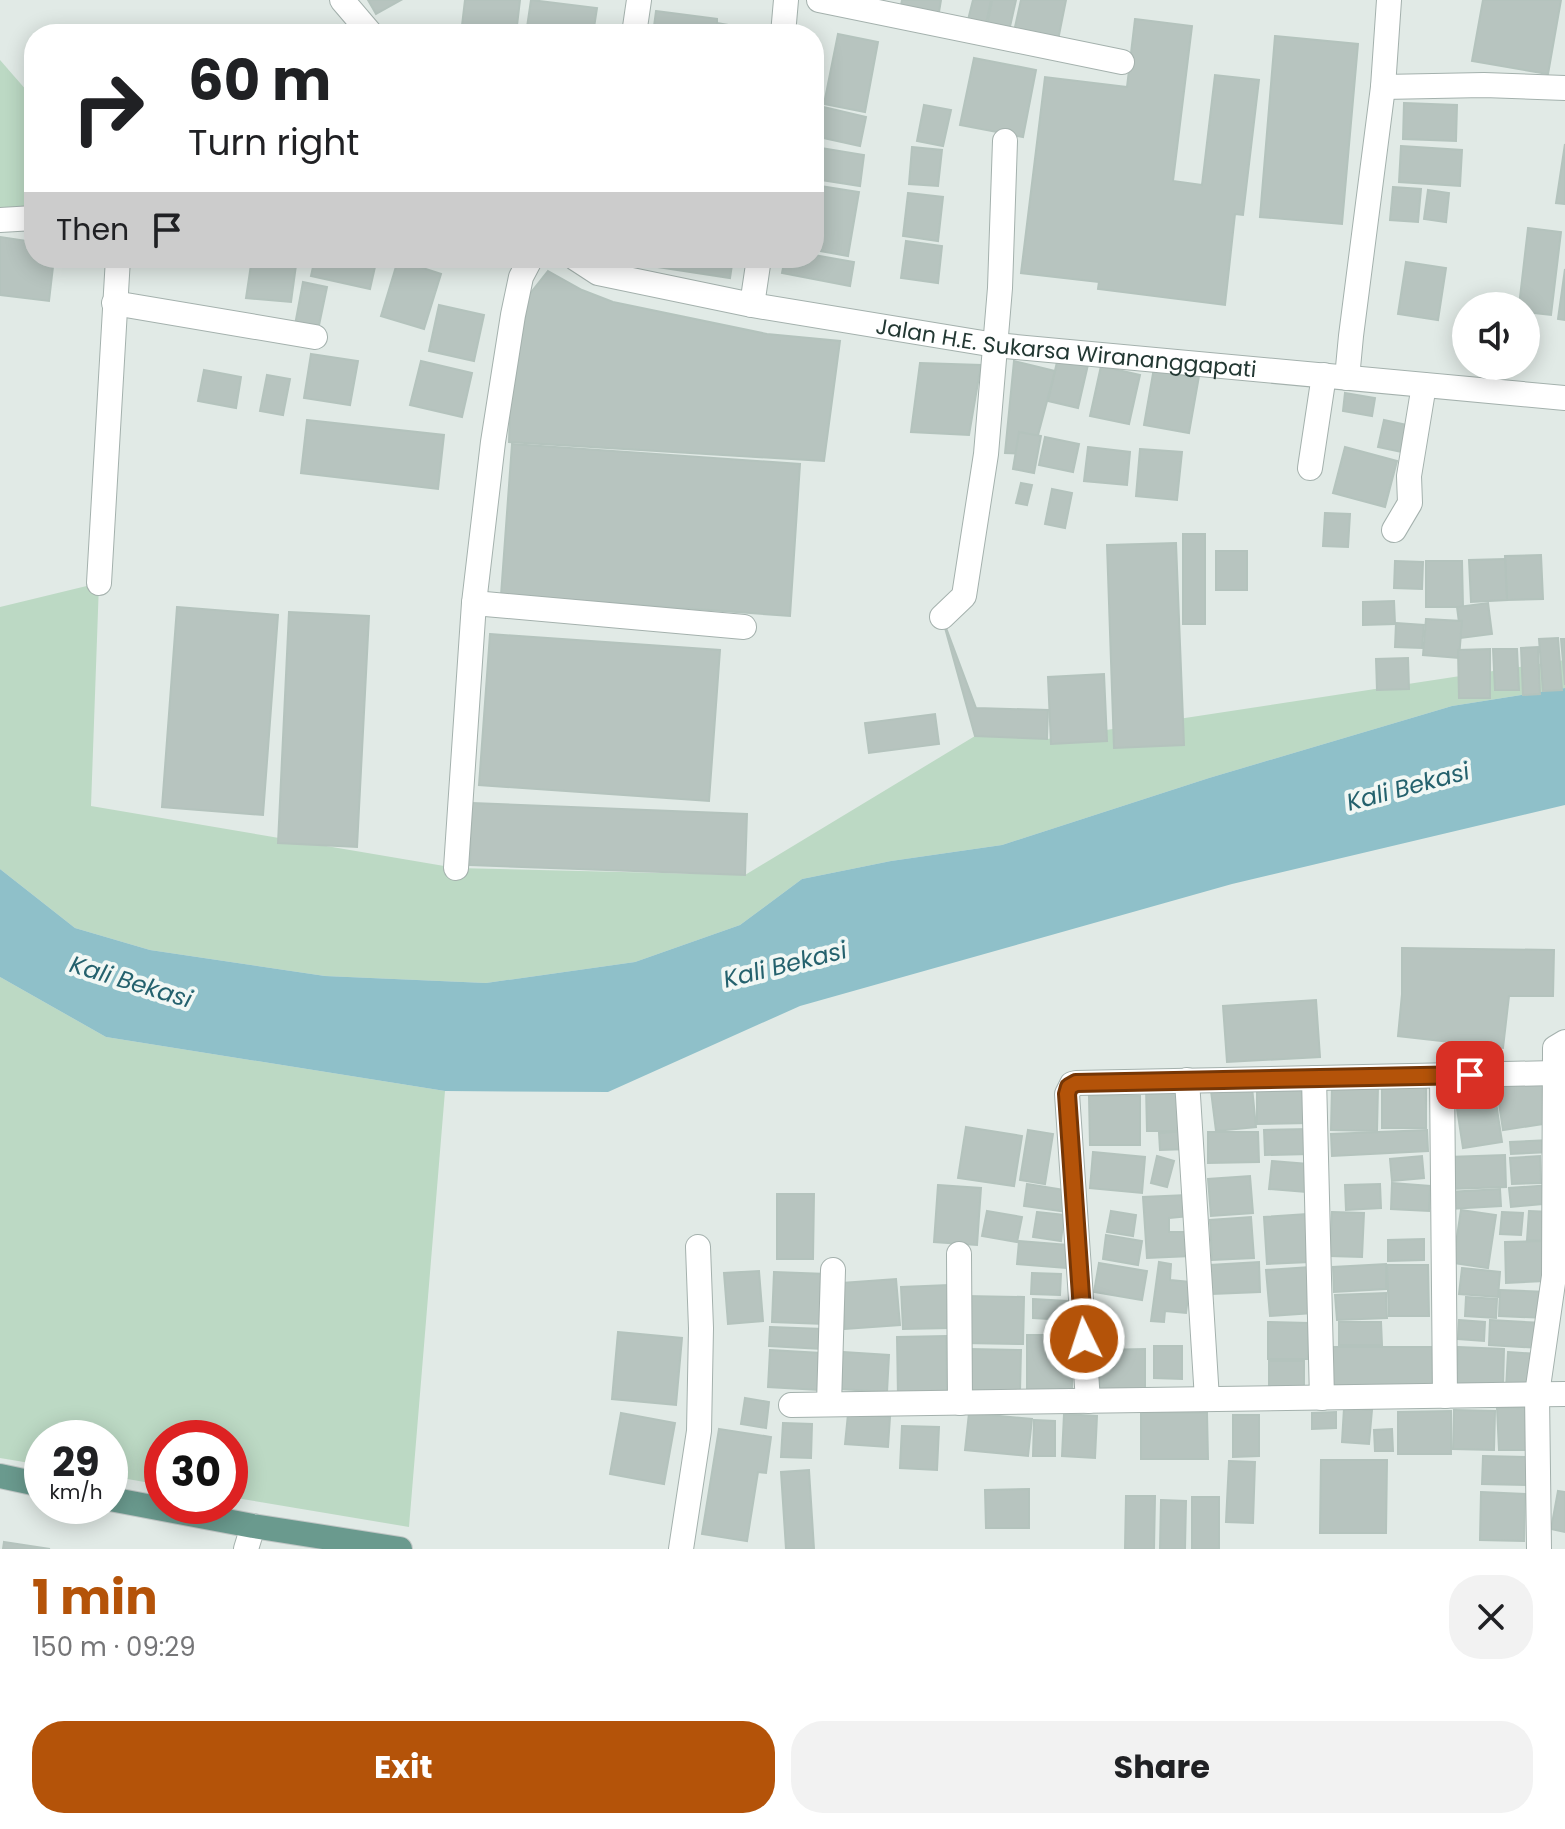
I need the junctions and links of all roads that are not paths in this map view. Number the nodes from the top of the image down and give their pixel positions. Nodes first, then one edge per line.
1 (342, 0) edge
2 (639, 0) edge
3 (786, 0) edge
4 (819, 0) edge
5 (1389, 0) edge
6 (362, 24) edge
7 (635, 24) edge
8 (784, 24) edge
9 (1122, 62) dead end
10 (1383, 87) junction
11 (1565, 88) edge
12 (1005, 141) dead end
13 (24, 219) edge
14 (0, 220) edge
15 (117, 268) edge
16 (526, 268) edge
17 (607, 268) edge
18 (758, 268) edge
19 (114, 303) junction
20 (752, 305) junction
21 (315, 337) dead end
22 (995, 345) junction
23 (1336, 377) junction
24 (1424, 385) junction
25 (1565, 398) edge
26 (1310, 468) dead end
27 (1394, 530) dead end
28 (99, 583) dead end
29 (474, 603) junction
30 (942, 617) dead end
31 (744, 627) dead end
32 (456, 868) dead end
33 (1565, 1042) edge
34 (1555, 1073) junction
35 (1442, 1075) junction
36 (1314, 1078) junction
37 (1187, 1080) junction
38 (1560, 1161) edge
39 (698, 1247) dead end
40 (959, 1254) dead end
41 (833, 1270) dead end
42 (1559, 1276) edge
43 (1537, 1394) junction
44 (1565, 1394) edge
45 (1445, 1396) junction
46 (1322, 1398) junction
47 (1207, 1399) junction
48 (1088, 1401) junction
49 (960, 1403) junction
50 (829, 1404) junction
51 (791, 1405) dead end
52 (0, 1476) edge
53 (24, 1481) edge
54 (128, 1504) edge
55 (249, 1538) edge
56 (400, 1549) edge
57 (681, 1549) edge
58 (1539, 1549) edge

1 - 6 street
2 - 7 street
3 - 8 street
4 - 9 street
5 - 10 street
10 - 11 street
10 - 23 street
12 - 22 street
13 - 14 street
15 - 19 street
16 - 29 street
17 - 20 street, Jalan H.E. Sukarsa Wirananggapati
18 - 20 street
19 - 21 street
19 - 28 street
20 - 22 street, Jalan H.E. Sukarsa Wirananggapati
22 - 23 street, Jalan H.E. Sukarsa Wirananggapati
22 - 30 street
23 - 24 street, Jalan H.E. Sukarsa Wirananggapati
23 - 26 street
24 - 25 street, Jalan H.E. Sukarsa Wirananggapati
24 - 27 street
29 - 31 street
29 - 32 street
33 - 34 street
34 - 35 street
34 - 38 street
35 - 36 street
35 - 45 street
36 - 37 street
36 - 46 street
37 - 47 street
37 - 48 street
38 - 42 street
39 - 57 street
40 - 49 street
41 - 50 street
42 - 43 street
43 - 44 street
43 - 45 street
43 - 58 street
45 - 46 street
46 - 47 street
47 - 48 street
48 - 49 street
49 - 50 street
50 - 51 street
52 - 53 main road
54 - 55 main road
55 - 56 main road

